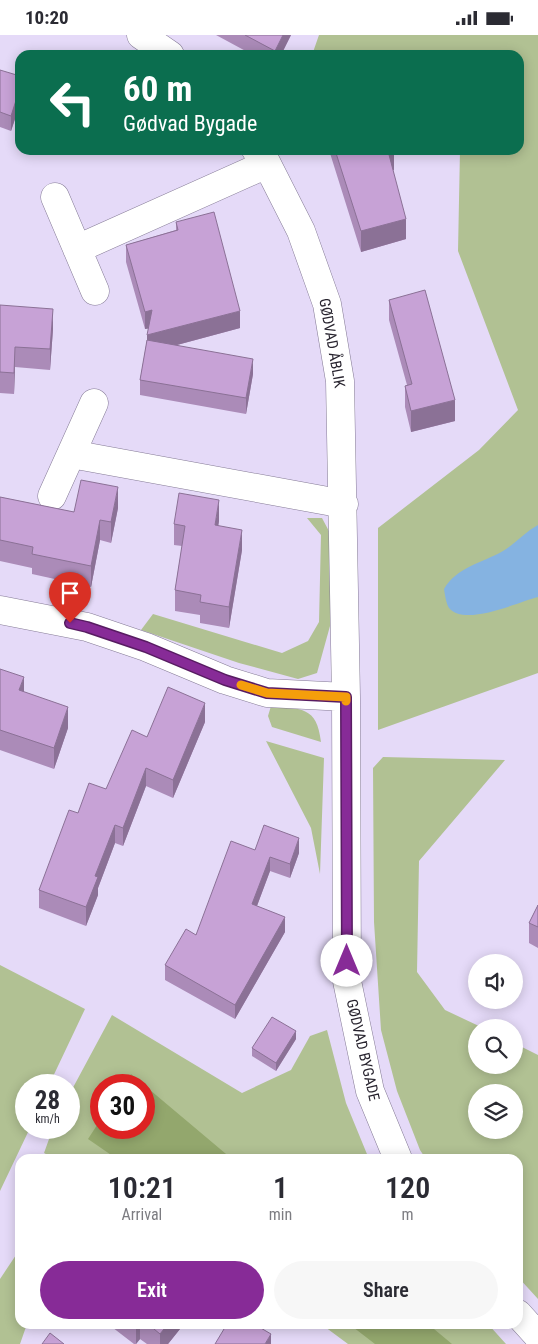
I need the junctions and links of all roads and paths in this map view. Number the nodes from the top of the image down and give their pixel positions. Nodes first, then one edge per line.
1 (141, 35) edge
2 (163, 50) edge
3 (262, 157) edge
4 (55, 197) dead end
5 (77, 249) junction
6 (95, 291) dead end
7 (94, 403) dead end
8 (71, 454) junction
9 (52, 496) dead end
10 (344, 504) junction
11 (0, 610) edge
12 (346, 697) junction
13 (396, 1154) edge
14 (523, 1320) edge
15 (538, 1336) edge

1 - 2 street
3 - 5 street, GØDVAD ÅBLIK
3 - 10 street, GØDVAD ÅBLIK
4 - 5 street
5 - 6 street
7 - 8 street
8 - 9 street
8 - 10 street
10 - 12 street, GØDVAD ÅBLIK
11 - 12 street
12 - 13 street, GØDVAD BYGADE
14 - 15 street

